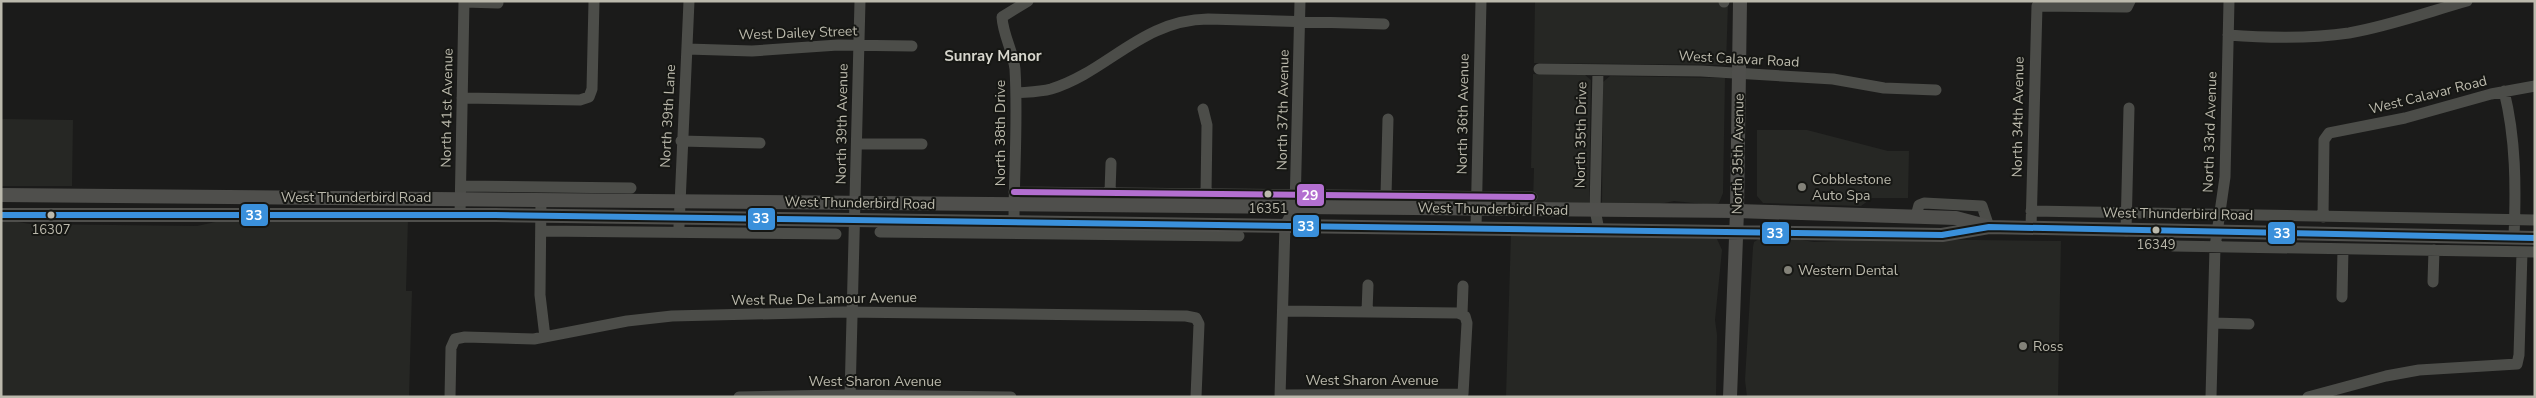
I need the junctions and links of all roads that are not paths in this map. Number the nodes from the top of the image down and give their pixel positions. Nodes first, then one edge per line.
1 (464, 1) edge
2 (594, 1) edge
3 (689, 1) edge
4 (860, 1) edge
5 (1028, 1) edge
6 (1300, 1) edge
7 (1481, 1) edge
8 (1740, 1) edge
9 (2229, 1) edge
10 (2467, 1) edge
11 (498, 2) dead end
12 (2129, 4) edge
13 (1299, 22) junction
14 (1384, 24) dead end
15 (2228, 35) junction
16 (859, 45) junction
17 (912, 46) dead end
18 (686, 49) junction
19 (1539, 69) dead end
20 (1598, 70) junction
21 (1740, 74) junction
22 (2535, 86) edge
23 (1936, 90) dead end
24 (2504, 91) junction
25 (1016, 93) junction
26 (462, 98) junction
27 (2129, 108) dead end
28 (1203, 109) dead end
29 (1388, 120) dead end
30 (681, 141) junction
31 (760, 143) dead end
32 (857, 144) junction
33 (922, 144) dead end
34 (1111, 163) dead end
35 (612, 188) junction
36 (631, 188) dead end
37 (461, 192) junction
38 (1110, 192) junction
39 (1206, 193) junction
40 (1, 194) edge
41 (1386, 195) junction
42 (1532, 197) dead end
43 (1014, 198) junction
44 (541, 199) junction
45 (621, 200) junction
46 (680, 201) junction
47 (1296, 201) junction
48 (1476, 202) junction
49 (855, 203) junction
50 (1070, 205) junction
51 (1595, 210) junction
52 (1737, 211) junction
53 (2031, 211) junction
54 (2127, 212) junction
55 (1, 215) edge
56 (460, 215) junction
57 (541, 216) junction
58 (1923, 216) junction
59 (2220, 216) junction
60 (680, 217) junction
61 (2323, 217) junction
62 (827, 219) junction
63 (855, 220) junction
64 (2515, 220) junction
65 (2535, 220) edge
66 (1014, 221) junction
67 (1285, 225) junction
68 (1989, 227) junction
69 (887, 228) junction
70 (1069, 228) junction
71 (1476, 228) junction
72 (2031, 228) junction
73 (1599, 230) junction
74 (540, 231) junction
75 (1737, 231) junction
76 (2126, 231) junction
77 (679, 232) junction
78 (818, 234) junction
79 (836, 234) dead end
80 (1868, 234) junction
81 (2514, 237) junction
82 (2535, 238) edge
83 (2216, 240) junction
84 (2173, 246) dead end
85 (2343, 248) junction
86 (2434, 250) junction
87 (2522, 252) junction
88 (2535, 252) edge
89 (2433, 282) dead end
90 (1368, 285) dead end
91 (1462, 286) dead end
92 (2342, 297) dead end
93 (1283, 311) junction
94 (852, 312) junction
95 (1367, 312) junction
96 (1463, 315) junction
97 (2213, 323) junction
98 (2249, 324) dead end
99 (545, 337) junction
100 (850, 396) edge
101 (1280, 396) edge
102 (450, 397) edge
103 (739, 397) edge
104 (1011, 397) edge
105 (1196, 397) edge
106 (1730, 397) edge
107 (2211, 397) edge
108 (2308, 397) edge

1 - 11 street, North 41st Avenue
1 - 26 street, North 41st Avenue
2 - 26 street
3 - 18 street, North 39th Lane
4 - 16 street, North 39th Avenue
5 - 25 street, North 38th Drive
6 - 13 street, North 37th Avenue
7 - 48 street, North 36th Avenue
8 - 21 main road, North 35th Avenue
9 - 15 street, North 33rd Avenue
10 - 15 street
12 - 53 street, North 34th Avenue
13 - 14 street
13 - 25 street
13 - 47 street, North 37th Avenue
15 - 59 street, North 33rd Avenue
16 - 17 street, West Dailey Street
16 - 18 street, West Dailey Street
16 - 32 street, North 39th Avenue
18 - 30 street, North 39th Lane
19 - 20 street, West Calavar Road
20 - 21 street, West Calavar Road
20 - 51 street, North 35th Drive
21 - 23 street, West Calavar Road
21 - 52 main road, North 35th Avenue
22 - 24 street, West Calavar Road
24 - 61 street, West Calavar Road
24 - 64 street
25 - 43 street, North 38th Drive
26 - 37 street, North 41st Avenue
27 - 54 street
28 - 39 street
29 - 41 street
30 - 31 street
30 - 46 street, North 39th Lane
32 - 33 street
32 - 49 street, North 39th Avenue
34 - 38 street
35 - 36 street, West Thunderbird Road
35 - 37 street, West Thunderbird Road
35 - 45 street
37 - 40 main road, West Thunderbird Road
37 - 44 main road, West Thunderbird Road
37 - 56 street, North 41st Avenue
38 - 39 street, West Thunderbird Road
38 - 43 street, West Thunderbird Road
39 - 47 street, West Thunderbird Road
41 - 47 street, West Thunderbird Road
41 - 48 street, West Thunderbird Road
42 - 48 street, West Thunderbird Road
43 - 49 main road, West Thunderbird Road
43 - 50 main road, West Thunderbird Road
43 - 66 street, North 38th Drive
44 - 45 main road, West Thunderbird Road
44 - 57 street
45 - 46 main road, West Thunderbird Road
46 - 49 main road, West Thunderbird Road
46 - 60 street, North 39th Lane
47 - 48 main road, West Thunderbird Road
47 - 50 main road, West Thunderbird Road
47 - 67 street, North 37th Avenue
48 - 51 main road, West Thunderbird Road
48 - 71 street, North 36th Avenue
49 - 63 street, North 39th Avenue
50 - 70 street
51 - 52 main road, West Thunderbird Road
51 - 73 street, North 35th Drive
52 - 58 main road, West Thunderbird Road
52 - 75 main road, North 35th Avenue
53 - 54 street, West Thunderbird Road
53 - 72 street, North 34th Avenue
54 - 59 street, West Thunderbird Road
54 - 76 street
55 - 56 main road, West Thunderbird Road
56 - 57 main road, West Thunderbird Road
57 - 60 main road, West Thunderbird Road
57 - 74 street
58 - 68 main road, West Thunderbird Road
58 - 80 main road
59 - 61 street, West Thunderbird Road
59 - 83 street, North 33rd Avenue
60 - 62 main road, West Thunderbird Road
60 - 77 street, North 39th Lane
61 - 64 street, West Thunderbird Road
62 - 63 main road, West Thunderbird Road
62 - 78 street, West Thunderbird Road
63 - 69 main road, West Thunderbird Road
63 - 94 street, North 39th Avenue
64 - 65 street, West Thunderbird Road
64 - 81 street
66 - 69 main road, West Thunderbird Road
66 - 70 main road, West Thunderbird Road
67 - 70 main road, West Thunderbird Road
67 - 71 main road, West Thunderbird Road
67 - 93 street, North 37th Avenue
68 - 72 main road, West Thunderbird Road
68 - 80 main road, West Thunderbird Road
69 - 70 street, West Thunderbird Road
71 - 73 main road, West Thunderbird Road
72 - 76 main road, West Thunderbird Road
73 - 75 main road, West Thunderbird Road
74 - 77 street
74 - 99 street
75 - 80 main road, West Thunderbird Road
75 - 106 main road, North 35th Avenue
76 - 83 main road, West Thunderbird Road
77 - 78 street
78 - 79 street
81 - 82 main road, West Thunderbird Road
81 - 83 main road, West Thunderbird Road
83 - 84 street, West Thunderbird Road
83 - 85 street, West Thunderbird Road
83 - 97 street, North 33rd Avenue
85 - 86 street, West Thunderbird Road
85 - 92 street
86 - 87 street, West Thunderbird Road
86 - 89 street
87 - 88 street, West Thunderbird Road
87 - 108 street
90 - 95 street
91 - 96 street
93 - 95 street
93 - 101 street, North 37th Avenue
94 - 99 street, West Rue De Lamour Avenue
94 - 100 street, North 39th Avenue
94 - 105 street, West Rue De Lamour Avenue
95 - 96 street
96 - 101 street, West Sharon Avenue
97 - 98 street
97 - 107 street, North 33rd Avenue
99 - 102 street, West Rue De Lamour Avenue
100 - 103 street, West Sharon Avenue
100 - 104 street, West Sharon Avenue

